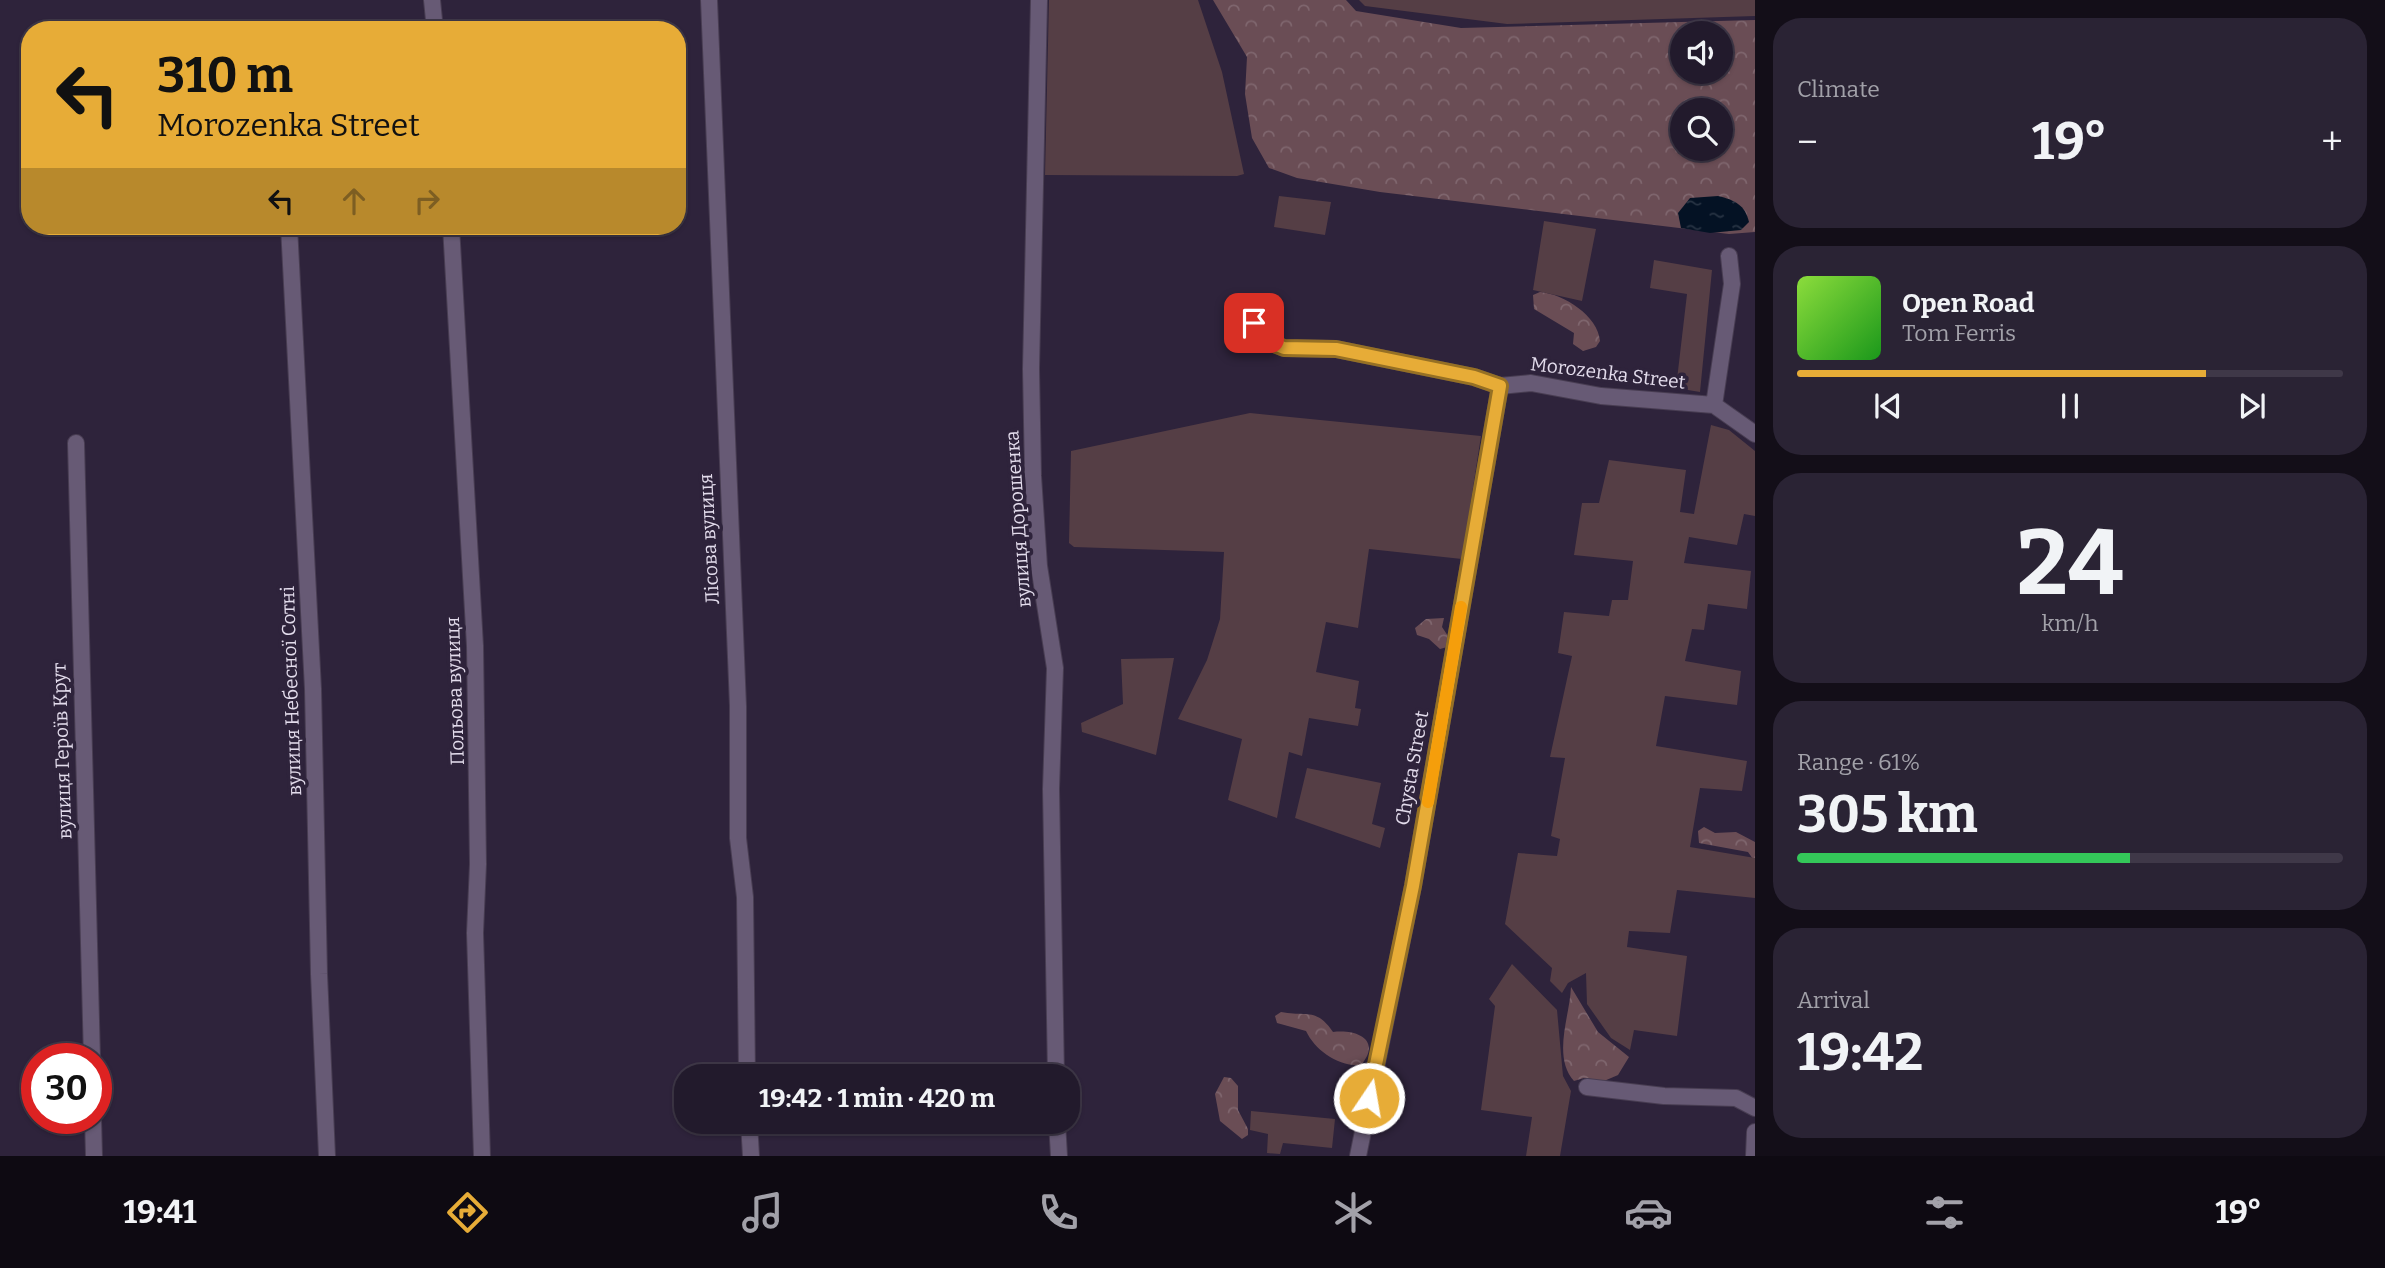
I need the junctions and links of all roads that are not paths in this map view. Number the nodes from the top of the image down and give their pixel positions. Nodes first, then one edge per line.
1 (432, 0) edge
2 (709, 0) edge
3 (1039, 0) edge
4 (434, 21) edge
5 (289, 235) edge
6 (452, 235) edge
7 (1729, 256) dead end
8 (1254, 323) dead end
9 (1500, 386) junction
10 (1714, 405) junction
11 (1755, 434) edge
12 (76, 443) dead end
13 (92, 1043) edge
14 (747, 1064) edge
15 (1056, 1064) edge
16 (1587, 1087) dead end
17 (1755, 1108) edge
18 (1755, 1132) edge
19 (93, 1134) edge
20 (750, 1134) edge
21 (1058, 1134) edge
22 (94, 1156) edge
23 (327, 1156) edge
24 (482, 1156) edge
25 (751, 1156) edge
26 (1059, 1156) edge
27 (1358, 1156) edge
28 (1754, 1156) edge

1 - 4 street
2 - 14 street, Лісова вулиця
3 - 15 street, вулиця Дорошенка
5 - 23 street, вулиця Небесної Сотні
6 - 24 street, Польова вулиця
7 - 10 street
8 - 9 street, Morozenka Street
9 - 10 street, Morozenka Street
9 - 27 street, Chysta Street
10 - 11 street
12 - 13 street, вулиця Героїв Крут
16 - 17 street
18 - 28 street
19 - 22 street
20 - 25 street
21 - 26 street

